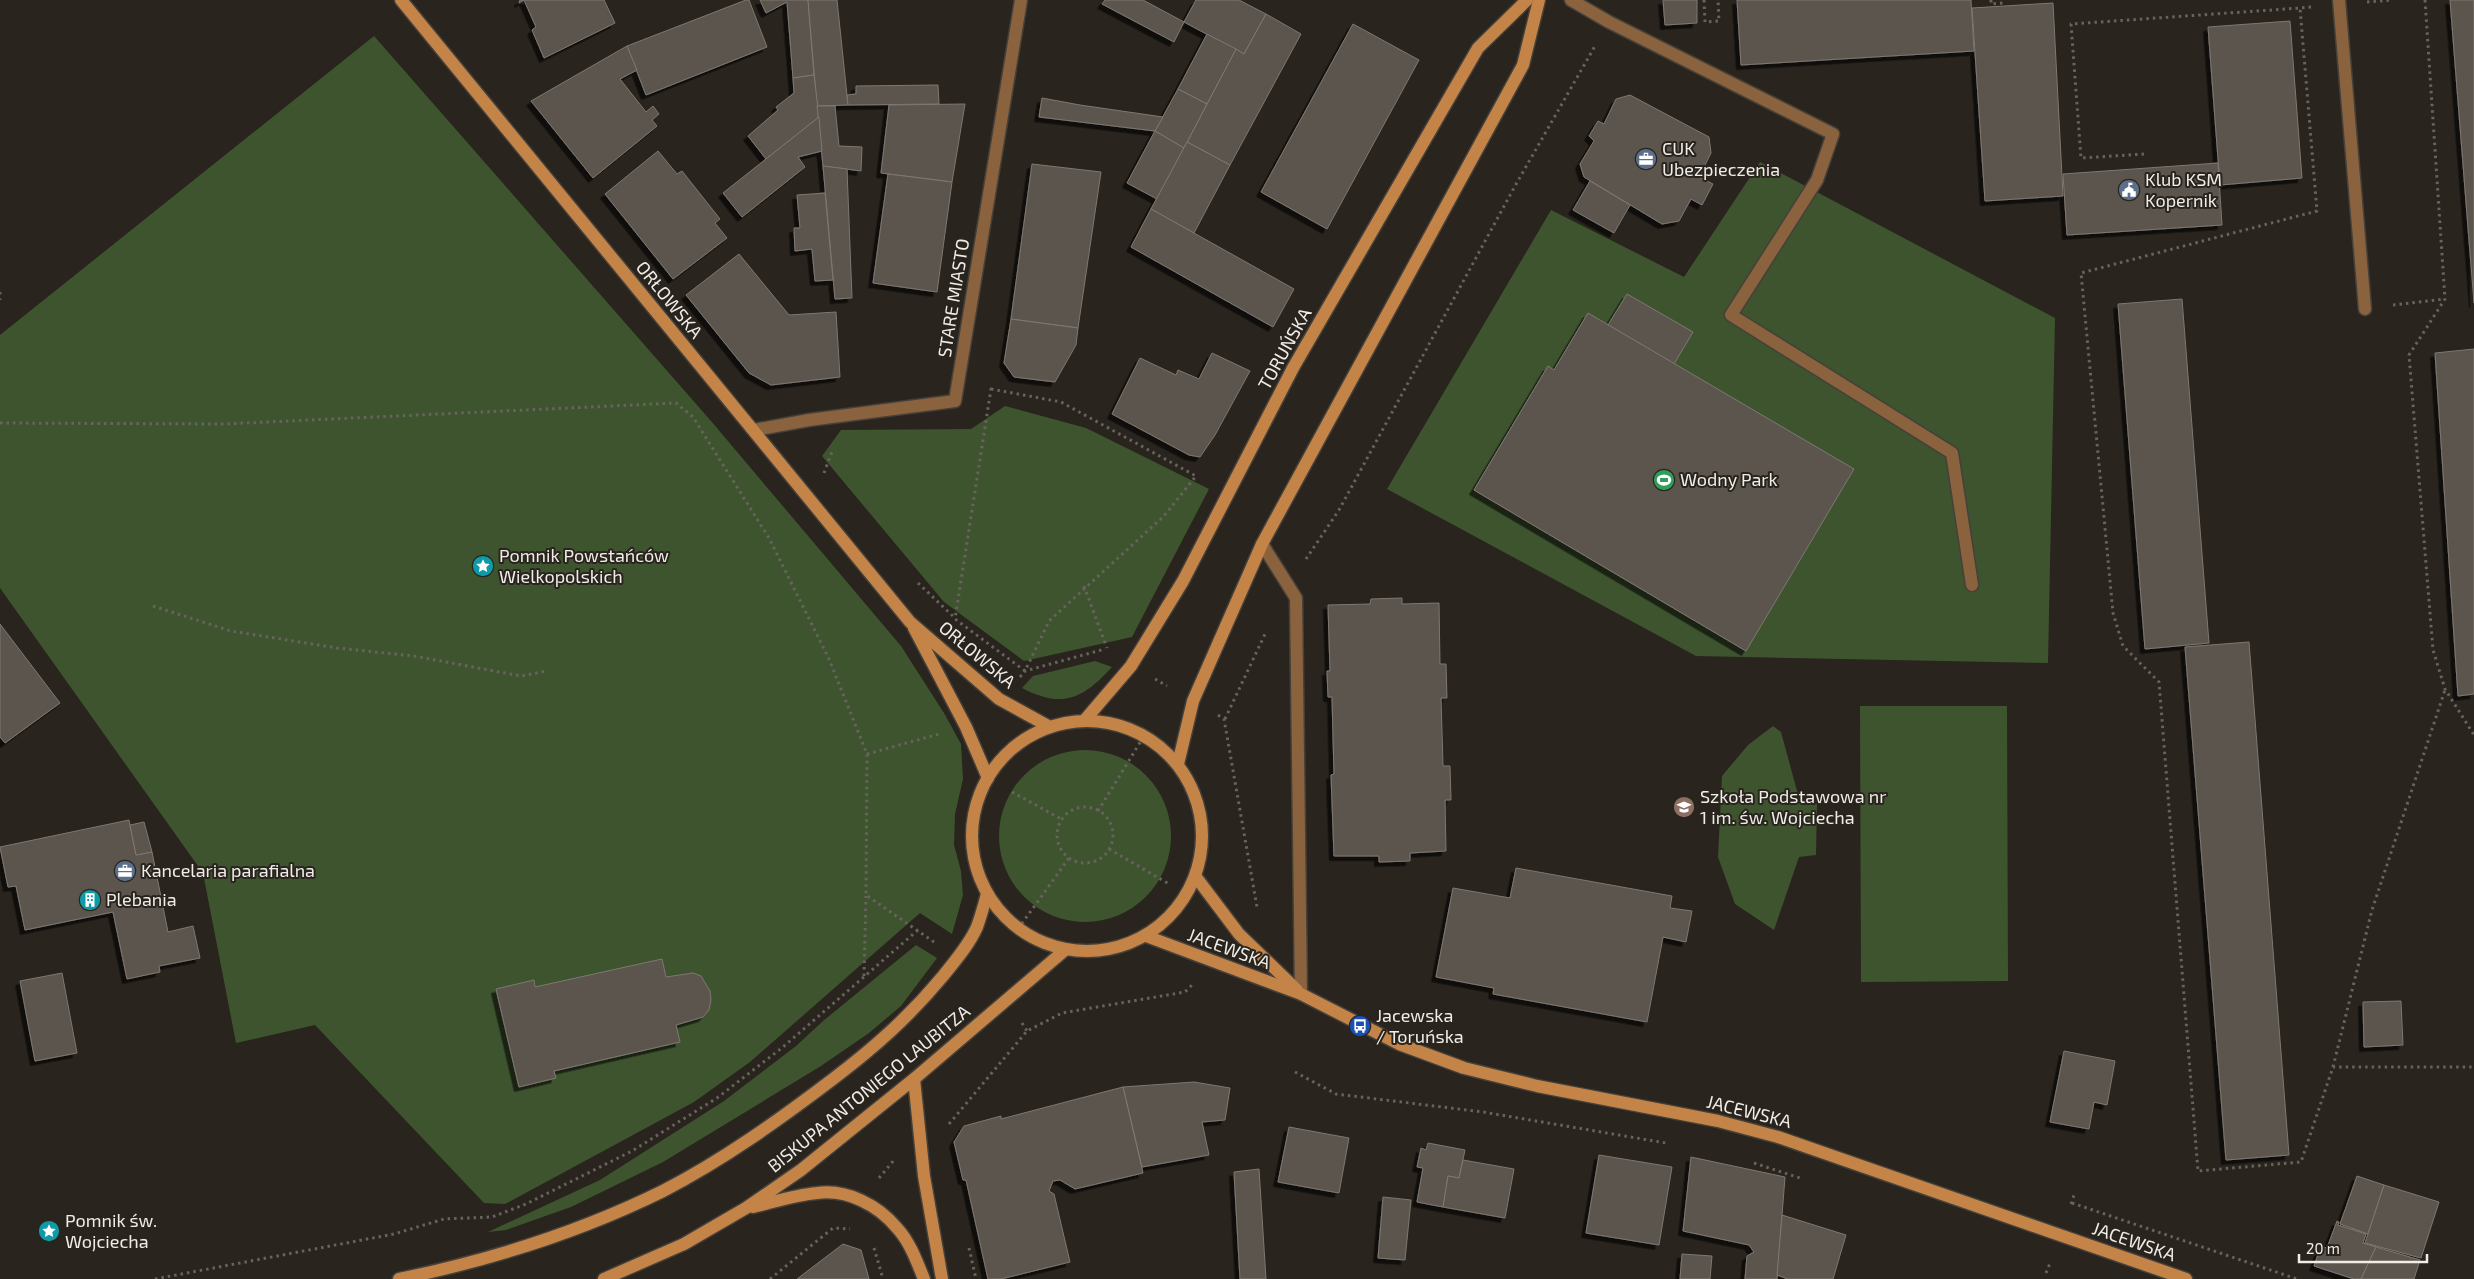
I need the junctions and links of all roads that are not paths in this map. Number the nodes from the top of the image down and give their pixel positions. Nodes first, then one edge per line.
1 (400, 0) edge
2 (1021, 0) edge
3 (1527, 0) edge
4 (1539, 0) edge
5 (1571, 0) edge
6 (2339, 2) edge
7 (2365, 309) road end
8 (754, 430) junction
9 (1262, 544) junction
10 (1972, 585) dead end
11 (910, 622) junction
12 (1084, 721) junction
13 (1050, 727) junction
14 (1178, 764) junction
15 (988, 778) junction
16 (1196, 877) junction
17 (987, 894) junction
18 (1146, 936) junction
19 (1065, 950) junction
20 (1300, 994) junction
21 (914, 1079) junction
22 (746, 1208) junction
23 (398, 1279) edge
24 (604, 1279) edge
25 (924, 1279) edge
26 (942, 1279) edge
27 (2186, 1279) edge

1 - 8 main road, ORŁOWSKA
2 - 8 street, STARE MIASTO
3 - 12 main road, TORUŃSKA
4 - 9 main road
5 - 10 street
6 - 7 street
8 - 11 main road, ORŁOWSKA
9 - 14 main road
9 - 20 street
11 - 13 main road, ORŁOWSKA
11 - 15 main road, ORŁOWSKA
12 - 13 main road
12 - 14 main road
13 - 15 main road
14 - 16 main road
15 - 17 main road
16 - 18 main road
16 - 20 main road, JACEWSKA
17 - 19 main road
17 - 23 main road, BISKUPA ANTONIEGO LAUBITZA
18 - 19 main road
18 - 20 main road, JACEWSKA
19 - 21 main road, BISKUPA ANTONIEGO LAUBITZA
20 - 27 main road, JACEWSKA
21 - 22 main road, BISKUPA ANTONIEGO LAUBITZA
21 - 26 main road
22 - 24 main road, BISKUPA ANTONIEGO LAUBITZA
22 - 25 main road

